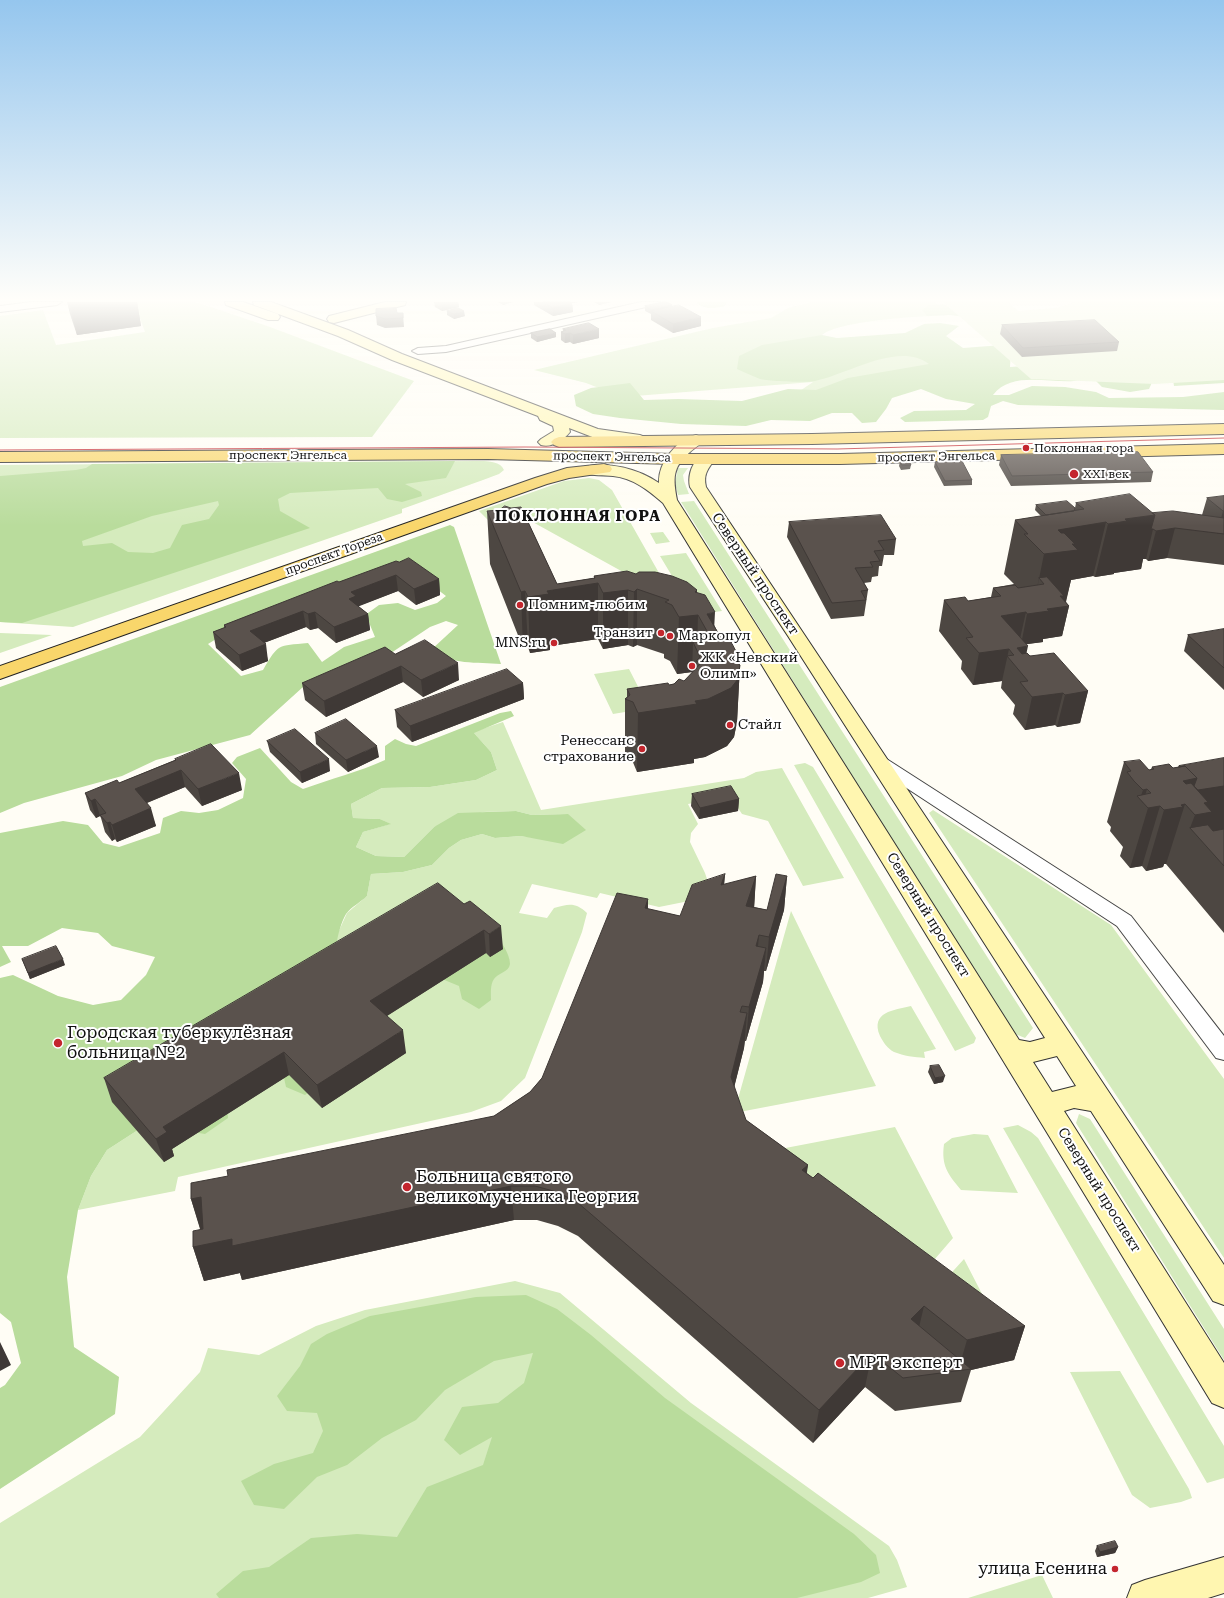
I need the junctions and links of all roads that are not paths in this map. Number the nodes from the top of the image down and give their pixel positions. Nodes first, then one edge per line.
1 (439, 377) edge
2 (448, 377) edge
3 (1224, 429) edge
4 (640, 440) junction
5 (696, 440) junction
6 (546, 442) junction
7 (0, 446) edge
8 (1224, 449) edge
9 (488, 454) junction
10 (577, 456) junction
11 (0, 457) edge
12 (674, 459) junction
13 (707, 459) junction
14 (590, 470) junction
15 (519, 478) junction
16 (669, 500) junction
17 (0, 661) edge
18 (0, 673) edge
19 (879, 762) junction
20 (1060, 1039) junction
21 (1011, 1048) junction
22 (1224, 1052) edge
23 (1102, 1103) junction
24 (1048, 1107) junction
25 (1224, 1291) edge
26 (1224, 1392) edge
27 (1224, 1575) edge
28 (1145, 1598) edge

1 - 6 main road
2 - 4 main road
3 - 5 main road, проспект Энгельса
4 - 5 main road, проспект Энгельса
4 - 6 main road, проспект Энгельса
4 - 10 main road, проспект Тореза
5 - 12 main road, Северный проспект
6 - 7 main road, проспект Энгельса
8 - 13 main road, проспект Энгельса
9 - 10 main road, проспект Энгельса
9 - 11 main road, проспект Энгельса
9 - 15 main road
10 - 12 main road, проспект Энгельса
10 - 15 main road, проспект Тореза
12 - 13 main road, проспект Энгельса
12 - 14 main road, проспект Тореза
12 - 16 main road, Северный проспект
13 - 19 main road, Северный проспект
14 - 16 main road
14 - 18 main road, проспект Тореза
15 - 17 main road, проспект Тореза
16 - 21 main road, Северный проспект
19 - 20 main road, Северный проспект
19 - 22 street
20 - 21 main road
20 - 23 main road, Северный проспект
21 - 24 main road, Северный проспект
23 - 24 main road
23 - 25 main road, Северный проспект
24 - 26 main road, Северный проспект
27 - 28 main road

